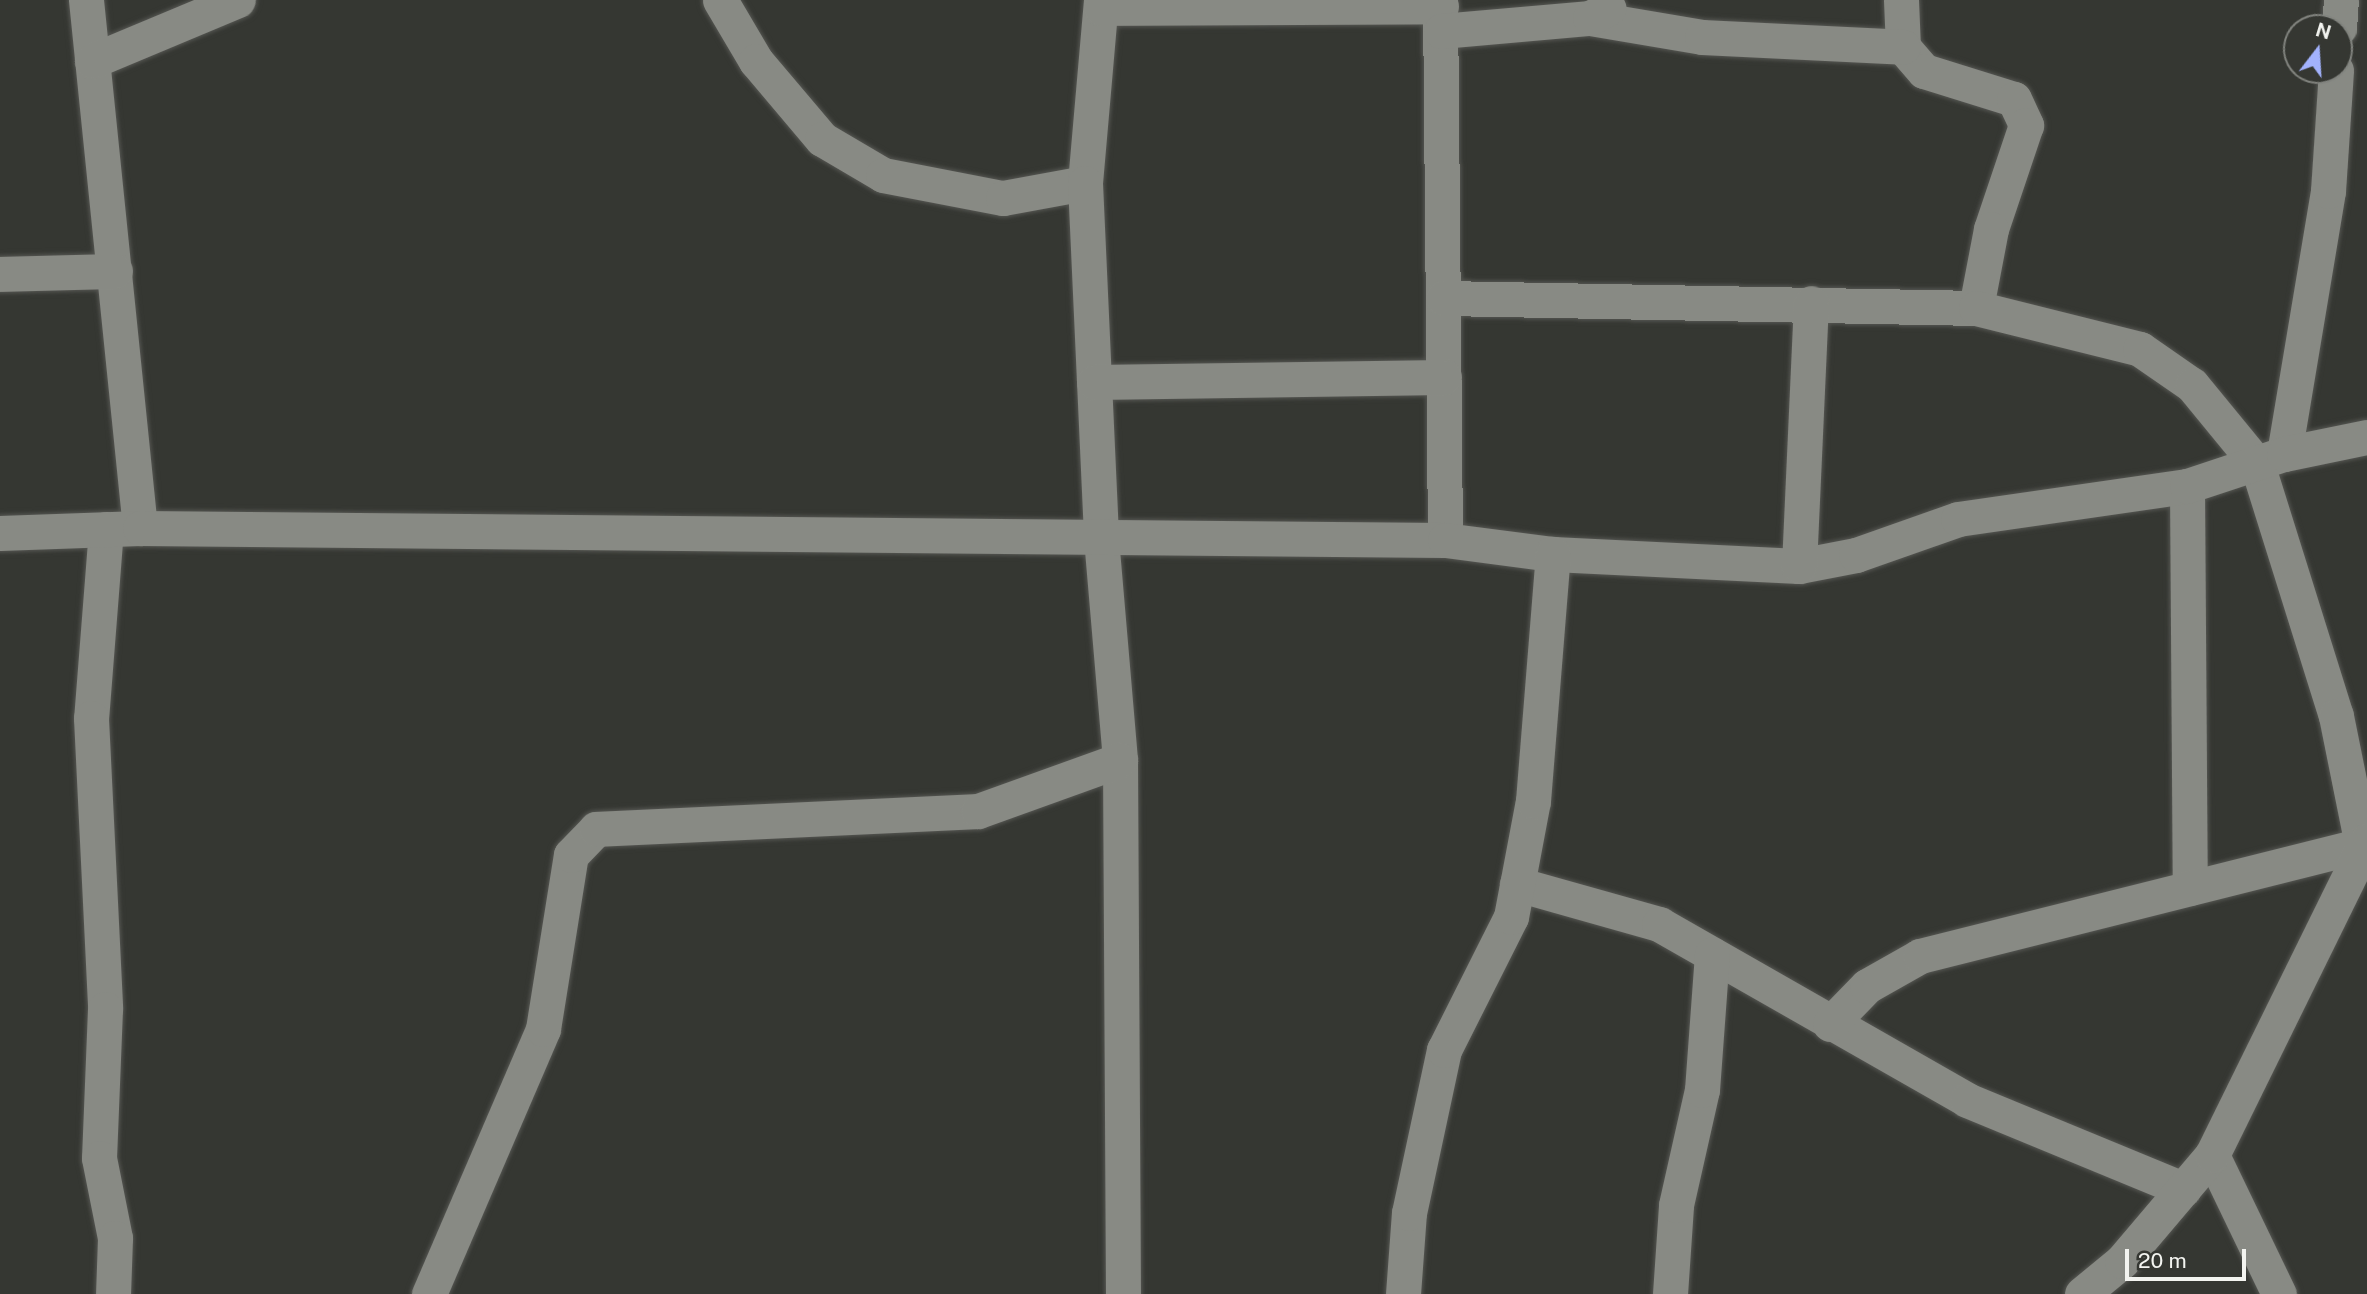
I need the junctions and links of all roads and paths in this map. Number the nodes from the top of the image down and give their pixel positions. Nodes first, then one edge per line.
1 (86, 0) edge
2 (238, 0) edge
3 (720, 0) edge
4 (1623, 0) edge
5 (1901, 0) edge
6 (1101, 4) edge
7 (1441, 12) edge
8 (1590, 18) junction
9 (1902, 47) junction
10 (92, 61) junction
11 (2335, 84) edge
12 (1085, 183) junction
13 (115, 271) junction
14 (0, 274) edge
15 (1443, 298) junction
16 (1811, 303) junction
17 (1976, 308) junction
18 (1444, 377) junction
19 (1094, 382) junction
20 (2367, 437) edge
21 (2270, 459) junction
22 (2187, 485) junction
23 (123, 529) junction
24 (0, 533) edge
25 (1101, 538) junction
26 (1445, 540) junction
27 (1553, 554) junction
28 (1799, 566) junction
29 (1120, 760) junction
30 (2365, 842) edge
31 (1517, 884) junction
32 (2190, 888) junction
33 (1712, 954) junction
34 (1830, 1024) junction
35 (2212, 1155) junction
36 (2183, 1189) junction
37 (113, 1294) edge
38 (429, 1294) edge
39 (1123, 1294) edge
40 (1404, 1294) edge
41 (1670, 1294) edge
42 (2082, 1294) edge
43 (2278, 1294) edge

1 - 10 street
2 - 10 street
3 - 12 street
4 - 8 street
5 - 9 street
6 - 7 street
6 - 12 street
7 - 8 street
7 - 15 street
8 - 9 street
9 - 17 street
10 - 13 street
11 - 21 street
12 - 19 street
13 - 14 street
13 - 23 street
15 - 16 street
15 - 18 street
16 - 17 street
16 - 28 street
17 - 21 street
18 - 19 street
18 - 26 street
19 - 25 street
20 - 21 street
21 - 22 street
21 - 30 street
22 - 28 street
22 - 32 street
23 - 24 street
23 - 25 street
23 - 37 street
25 - 26 street
25 - 29 street
26 - 27 street
27 - 28 street
27 - 31 street
29 - 38 street
29 - 39 street
30 - 32 street
30 - 35 street
31 - 33 street
31 - 40 street
32 - 34 street
33 - 34 street
33 - 41 street
34 - 36 street
35 - 36 street
35 - 43 street
36 - 42 street

